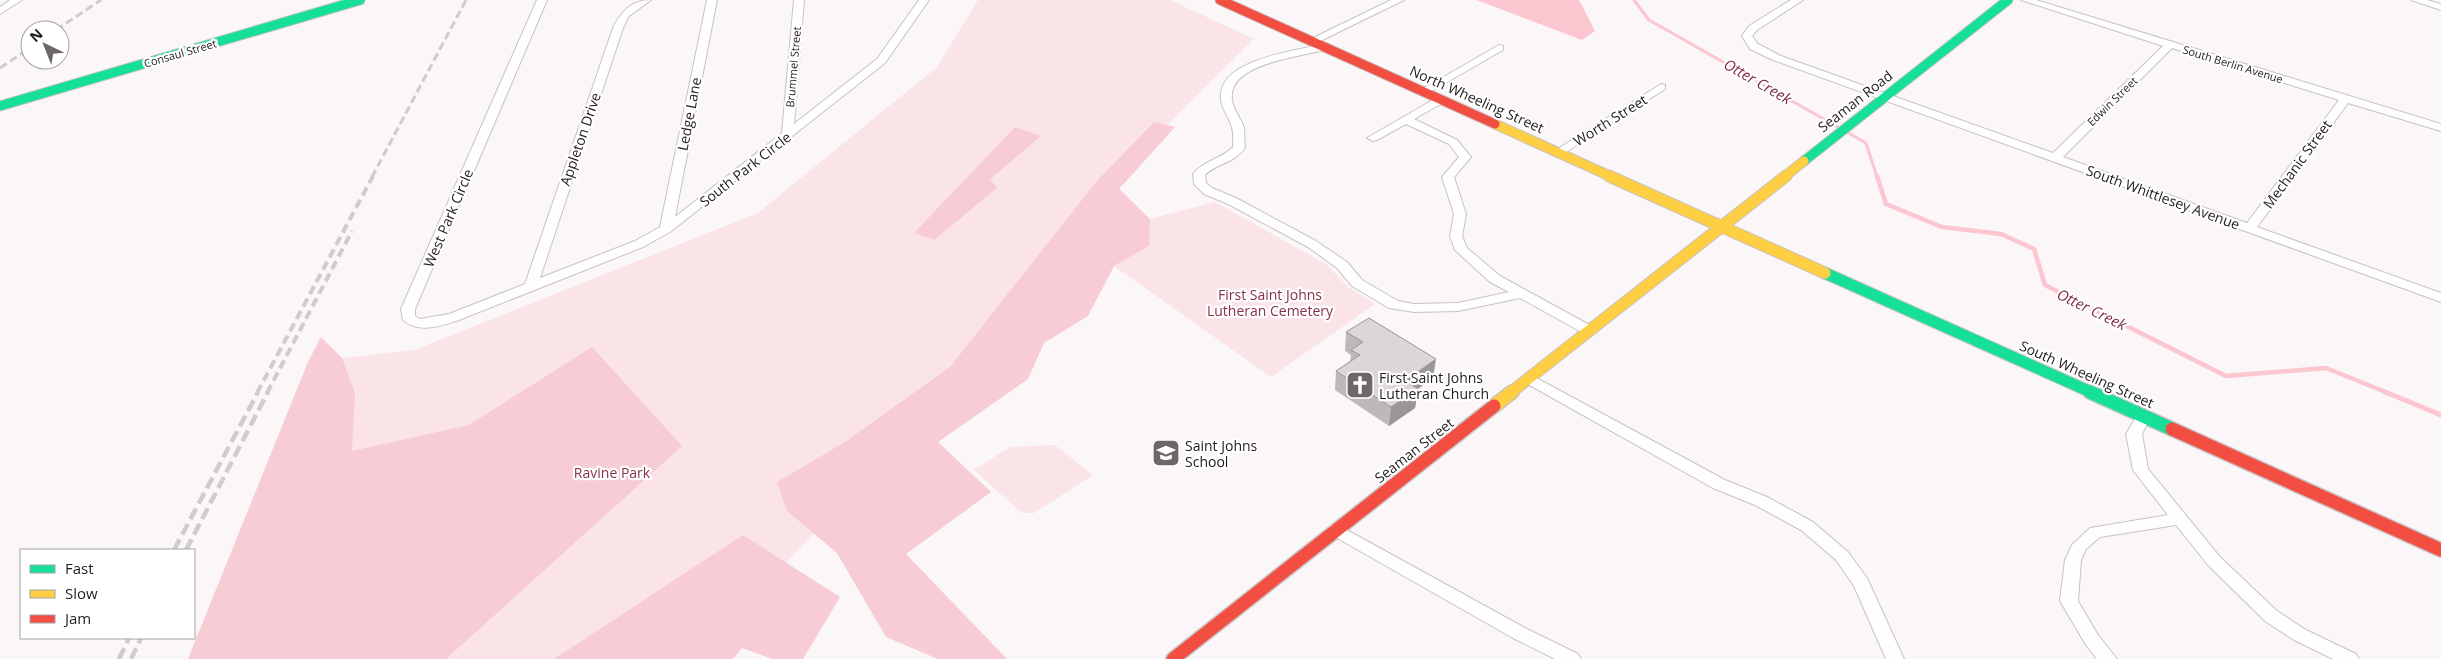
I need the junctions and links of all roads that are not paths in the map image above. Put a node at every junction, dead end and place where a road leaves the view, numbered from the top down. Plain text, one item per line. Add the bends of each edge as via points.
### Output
1 (17, 0) edge
2 (360, 0) edge
3 (542, 0) edge
4 (646, 0) edge
5 (712, 0) edge
6 (799, 0) edge
7 (924, 0) edge
8 (1220, 0) edge
9 (1399, 0) edge
10 (1798, 0) edge
11 (2008, 0) edge
12 (2026, 0) edge
13 (2416, 0) edge
14 (2441, 7) edge
15 (0, 11) edge
16 (1312, 41) junction
17 (2170, 44) junction
18 (1324, 47) junction
19 (1499, 48) dead end
20 (1661, 87) dead end
21 (1424, 91) junction
22 (1886, 96) junction
23 (1442, 99) junction
24 (2345, 99) junction
25 (0, 106) edge
26 (1406, 120) junction
27 (2441, 128) edge
28 (788, 135) junction
29 (1373, 138) dead end
30 (1559, 152) junction
31 (2054, 158) junction
32 (1721, 226) junction
33 (666, 229) junction
34 (2250, 229) junction
35 (530, 288) junction
36 (1520, 294) junction
37 (2441, 298) edge
38 (1590, 331) junction
39 (1529, 379) junction
40 (2144, 416) junction
41 (2182, 521) junction
42 (1336, 530) junction
43 (2441, 550) edge
44 (1173, 659) edge
45 (1572, 659) edge
46 (1895, 659) edge
47 (2108, 659) edge
48 (2350, 659) edge

1 - 15 street
2 - 25 street, Consaul Street
3 - 35 street, West Park Circle via 408,309 408,317 411,322 421,324 436,322
4 - 35 street, Appleton Drive via 625,14 618,28
5 - 33 street, Ledge Lane
6 - 28 street, Brummel Street
7 - 28 street, South Park Circle via 881,61
8 - 16 street, North Wheeling Street
9 - 16 street
10 - 22 street, South Whittlesey Avenue via 1753,28 1748,33 1748,40 1757,49 1771,55
11 - 22 street, Seaman Road
12 - 17 street, South Berlin Avenue
13 - 14 street
16 - 18 street, North Wheeling Street
17 - 24 street, South Berlin Avenue
17 - 31 street, Edwin Street
18 - 21 street, North Wheeling Street
18 - 36 street via 1250,65 1229,84 1226,97 1238,128 1239,148 1228,159 1206,167 1199,174 1200,184 1208,192 1312,244 1342,265 1357,283 1394,305 1458,307
19 - 21 street
20 - 30 street, Worth Street
21 - 23 street, North Wheeling Street
22 - 31 street, South Whittlesey Avenue
22 - 32 street, Seaman Road
23 - 26 street
23 - 30 street, North Wheeling Street
24 - 27 street, South Berlin Avenue
24 - 34 street, Mechanic Street
26 - 29 street
26 - 36 street via 1453,142 1460,149 1465,157 1448,177 1460,214 1456,236 1461,250 1495,279
28 - 33 street, South Park Circle
30 - 32 street, North Wheeling Street
31 - 34 street, South Whittlesey Avenue
32 - 38 street, Seaman Street
32 - 40 street, South Wheeling Street
33 - 35 street, South Park Circle via 639,244
34 - 37 street, South Whittlesey Avenue
36 - 38 street
38 - 39 street, Seaman Street
39 - 42 street, Seaman Street
39 - 46 street via 1719,484 1761,501 1808,526 1842,556 1861,583
40 - 41 street via 2134,434 2141,470
40 - 43 street, South Wheeling Street
41 - 47 street via 2168,520 2096,532 2080,545 2073,560 2069,602
41 - 48 street via 2214,561 2271,616 2300,635
42 - 44 street, Seaman Street
42 - 45 street via 1519,633

